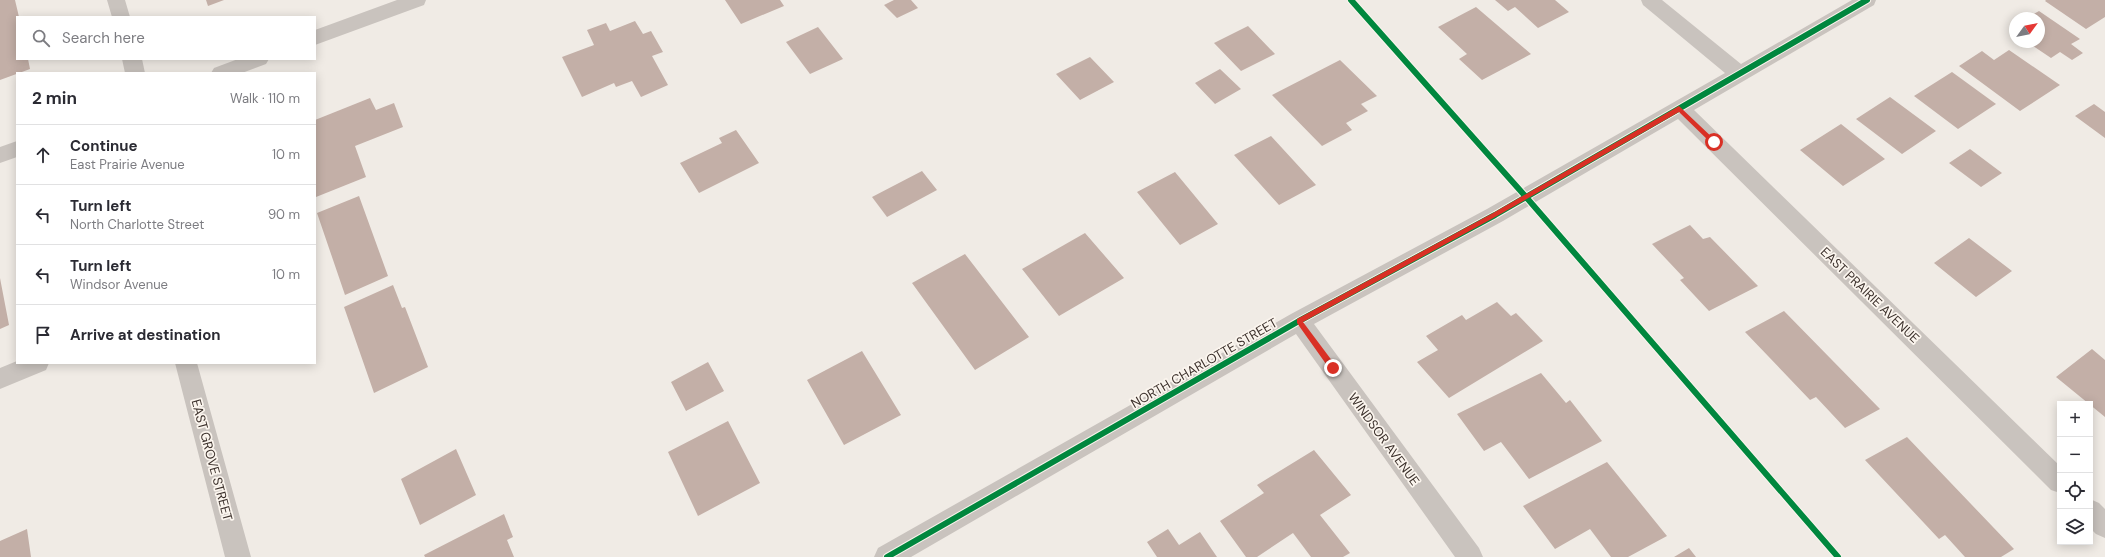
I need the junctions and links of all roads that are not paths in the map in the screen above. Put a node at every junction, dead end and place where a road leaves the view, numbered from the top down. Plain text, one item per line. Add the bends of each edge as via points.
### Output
1 (116, 0) edge
2 (416, 0) edge
3 (1650, 0) edge
4 (1867, 0) edge
5 (121, 16) edge
6 (316, 38) edge
7 (132, 60) edge
8 (256, 60) edge
9 (135, 72) edge
10 (225, 72) edge
11 (1740, 74) junction
12 (1679, 108) junction
13 (16, 149) edge
14 (0, 155) edge
15 (1299, 321) junction
16 (36, 364) edge
17 (186, 364) edge
18 (0, 379) edge
19 (2057, 479) edge
20 (2093, 514) edge
21 (2105, 526) edge
22 (238, 557) edge
23 (887, 557) edge
24 (1470, 557) edge

1 - 5 street
2 - 6 street
3 - 11 street
4 - 11 street, NORTH CHARLOTTE STREET
7 - 9 street
8 - 10 street
11 - 12 street, NORTH CHARLOTTE STREET
12 - 15 street, NORTH CHARLOTTE STREET via 1495,215
12 - 19 street, EAST PRAIRIE AVENUE
13 - 14 street
15 - 23 street, NORTH CHARLOTTE STREET
15 - 24 street, WINDSOR AVENUE
16 - 18 street
17 - 22 street, EAST GROVE STREET
20 - 21 street

